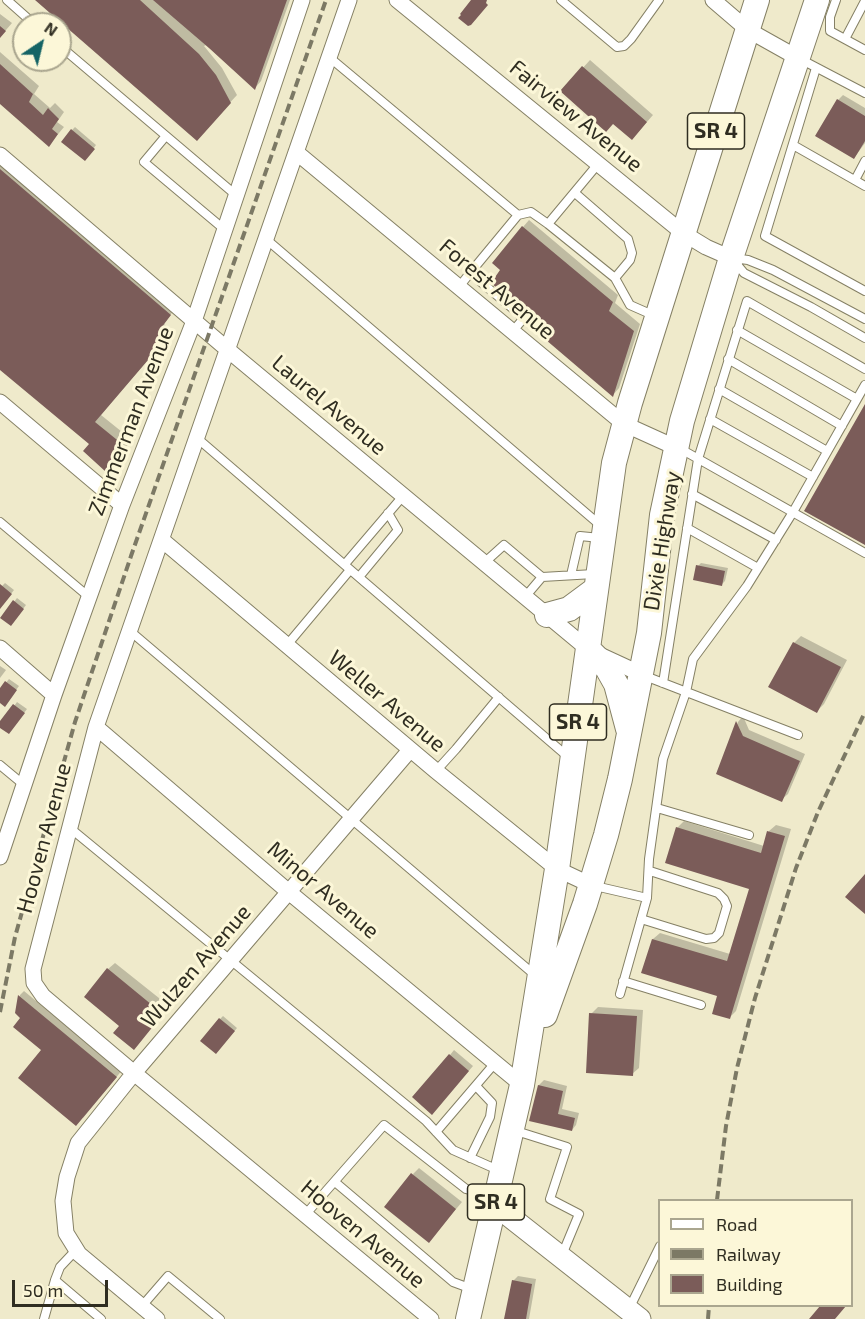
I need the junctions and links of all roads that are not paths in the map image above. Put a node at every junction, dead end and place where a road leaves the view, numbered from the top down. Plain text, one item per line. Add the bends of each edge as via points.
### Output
1 (7, 0) edge
2 (302, 0) edge
3 (349, 0) edge
4 (397, 0) edge
5 (561, 0) edge
6 (659, 0) edge
7 (713, 0) edge
8 (757, 0) edge
9 (821, 1) edge
10 (865, 1) edge
11 (20, 12) edge
12 (748, 30) junction
13 (845, 39) junction
14 (865, 50) edge
15 (72, 56) edge
16 (329, 57) junction
17 (807, 63) junction
18 (865, 93) edge
19 (165, 136) junction
20 (792, 145) junction
21 (296, 152) junction
22 (0, 155) edge
23 (865, 161) edge
24 (598, 164) junction
25 (855, 180) junction
26 (865, 186) edge
27 (575, 193) junction
28 (237, 196) junction
29 (518, 215) junction
30 (549, 224) junction
31 (225, 230) junction
32 (683, 233) junction
33 (266, 239) junction
34 (731, 258) junction
35 (470, 273) junction
36 (615, 278) junction
37 (459, 287) junction
38 (865, 291) edge
39 (818, 294) junction
40 (811, 307) junction
41 (657, 317) junction
42 (865, 319) edge
43 (194, 321) junction
44 (737, 330) junction
45 (512, 332) junction
46 (865, 338) edge
47 (228, 350) junction
48 (728, 359) junction
49 (865, 369) edge
50 (865, 385) edge
51 (719, 389) junction
52 (857, 399) junction
53 (0, 402) edge
54 (710, 418) junction
55 (624, 424) junction
56 (842, 426) junction
57 (197, 438) junction
58 (827, 451) junction
59 (688, 454) junction
60 (813, 477) junction
61 (692, 494) junction
62 (403, 496) junction
63 (122, 505) junction
64 (793, 512) junction
65 (388, 513) junction
66 (0, 522) edge
67 (687, 528) junction
68 (604, 534) junction
69 (162, 540) junction
70 (776, 540) junction
71 (865, 553) edge
72 (484, 563) junction
73 (347, 567) junction
74 (758, 568) junction
75 (571, 576) junction
76 (359, 577) junction
77 (542, 577) junction
78 (597, 582) junction
79 (89, 597) junction
80 (525, 597) junction
81 (547, 615) junction
82 (130, 631) junction
83 (287, 645) junction
84 (0, 648) edge
85 (589, 650) junction
86 (652, 679) junction
87 (686, 692) junction
88 (54, 695) junction
89 (499, 697) junction
90 (96, 727) junction
91 (629, 733) junction
92 (798, 735) dead end
93 (410, 750) junction
94 (573, 760) junction
95 (0, 765) edge
96 (436, 771) junction
97 (24, 785) junction
98 (657, 808) junction
99 (351, 820) junction
100 (70, 828) junction
101 (749, 835) dead end
102 (0, 857) edge
103 (557, 868) junction
104 (650, 871) junction
105 (591, 885) junction
106 (290, 893) junction
107 (647, 898) junction
108 (641, 919) junction
109 (231, 961) junction
110 (539, 979) junction
111 (623, 981) junction
112 (620, 994) dead end
113 (701, 1005) dead end
114 (495, 1063) junction
115 (134, 1073) junction
116 (522, 1085) junction
117 (476, 1086) junction
118 (512, 1130) junction
119 (436, 1132) junction
120 (470, 1158) junction
121 (503, 1172) junction
122 (335, 1182) junction
123 (495, 1205) junction
124 (306, 1215) junction
125 (76, 1250) junction
126 (658, 1251) edge
127 (561, 1257) junction
128 (55, 1280) junction
129 (475, 1290) junction
130 (142, 1306) junction
131 (634, 1316) edge
132 (44, 1319) edge
133 (101, 1319) edge
134 (157, 1319) edge
135 (220, 1319) edge
136 (431, 1319) edge
137 (468, 1319) edge

1 - 11 lane
2 - 28 street, Zimmerman Avenue
3 - 16 street
4 - 24 street, Fairview Avenue
5 - 6 lane via 617,48 631,39
7 - 12 street
8 - 12 main road, Dixie Highway / SR 4
9 - 13 lane via 830,17 830,31
9 - 17 main road, Dixie Highway / SR 4
10 - 13 lane
12 - 17 street
12 - 32 main road, Dixie Highway / SR 4
13 - 14 lane
15 - 19 lane
16 - 21 street
16 - 29 lane
17 - 18 lane
17 - 20 lane
17 - 34 main road, Dixie Highway / SR 4
19 - 28 lane
19 - 31 lane via 144,162
20 - 25 lane
20 - 38 lane via 765,236
21 - 33 street
21 - 37 street, Forest Avenue
22 - 43 street, Laurel Avenue
23 - 25 lane
24 - 27 lane
24 - 32 street, Fairview Avenue
25 - 26 lane
27 - 30 lane
27 - 36 lane via 628,239 632,247 630,260
28 - 31 street, Zimmerman Avenue
29 - 30 lane via 531,212
29 - 35 lane
30 - 36 lane
31 - 43 street, Zimmerman Avenue
32 - 34 street, Fairview Avenue
32 - 41 main road, Dixie Highway / SR 4
33 - 47 street
33 - 68 lane
34 - 39 lane via 773,270
34 - 40 lane via 744,273
34 - 59 main road, Dixie Highway / SR 4 via 682,420
35 - 37 lane
35 - 45 lane via 524,318
36 - 41 lane via 630,305
37 - 45 street, Forest Avenue
39 - 40 lane
39 - 42 lane
40 - 46 lane
41 - 55 main road, Dixie Highway / SR 4
43 - 47 street, Laurel Avenue
43 - 63 street, Zimmerman Avenue
44 - 48 lane
44 - 49 lane via 747,300
44 - 52 lane
45 - 55 street, Forest Avenue
47 - 57 street, Hooven Avenue
47 - 62 street, Laurel Avenue
48 - 51 lane
48 - 56 lane
50 - 52 lane
51 - 54 lane
51 - 58 lane
52 - 56 lane
53 - 63 street
54 - 59 lane
54 - 60 lane
55 - 59 street, Forest Avenue
55 - 68 main road, Dixie Highway / SR 4
56 - 58 lane
57 - 69 street, Hooven Avenue
57 - 73 lane
58 - 60 lane
59 - 61 lane
59 - 64 lane
59 - 86 main road, Dixie Highway / SR 4 via 662,515 649,633
60 - 64 lane
61 - 67 lane
61 - 70 lane
62 - 65 lane
62 - 72 street, Laurel Avenue
63 - 79 street, Zimmerman Avenue
64 - 70 lane
64 - 71 lane
65 - 73 lane
65 - 76 lane via 398,530
66 - 79 lane
67 - 74 lane
67 - 86 lane
68 - 75 lane via 580,536
68 - 78 main road, Dixie Highway / SR 4
69 - 82 street, Hooven Avenue
69 - 83 street, Weller Avenue
70 - 74 lane
72 - 77 lane via 504,545
72 - 80 street, Laurel Avenue
73 - 76 lane
73 - 83 lane
74 - 87 lane via 693,659
75 - 77 lane
75 - 78 lane
76 - 89 lane
77 - 80 lane
78 - 81 main road via 569,609
78 - 85 main road, Dixie Highway / SR 4
79 - 88 street, Zimmerman Avenue
80 - 81 street, Laurel Avenue
81 - 85 street, Laurel Avenue
82 - 90 street, Hooven Avenue
82 - 99 lane
83 - 93 street, Weller Avenue
84 - 88 street
85 - 86 street, Laurel Avenue
85 - 91 main road via 616,684
85 - 94 main road, Dixie Highway / SR 4
86 - 87 lane
86 - 91 main road, Dixie Highway / SR 4
87 - 92 lane
87 - 98 lane via 663,759
88 - 97 street, Zimmerman Avenue
89 - 94 lane
89 - 96 lane
90 - 100 street, Hooven Avenue
90 - 106 street, Minor Avenue
91 - 105 main road, Dixie Highway / SR 4
93 - 96 street, Weller Avenue
93 - 99 street, Wulzen Avenue
94 - 103 main road, Dixie Highway / SR 4
95 - 97 lane
96 - 103 street, Weller Avenue
97 - 102 street, Zimmerman Avenue
98 - 101 lane
98 - 104 lane
99 - 106 street, Wulzen Avenue
99 - 110 lane
100 - 109 lane
100 - 115 street, Hooven Avenue via 33,969 34,983 43,996
103 - 105 street, Weller Avenue
103 - 110 main road, Dixie Highway / SR 4
104 - 107 lane
104 - 108 lane via 717,892 727,906 714,938
105 - 107 lane
105 - 116 main road, Dixie Highway / SR 4
106 - 109 street, Wulzen Avenue
106 - 114 street, Minor Avenue
107 - 108 lane
108 - 111 lane
109 - 115 street, Wulzen Avenue
109 - 119 lane
110 - 116 main road, Dixie Highway / SR 4
111 - 112 lane
111 - 113 lane
114 - 116 street, Minor Avenue
114 - 117 lane
115 - 124 street, Hooven Avenue
115 - 125 street, Wulzen Avenue via 78,1143 63,1200 66,1233
116 - 118 main road, Dixie Highway / SR 4
117 - 119 lane
117 - 120 lane via 492,1102 490,1117
118 - 121 main road, Dixie Highway / SR 4
118 - 127 lane via 567,1147 550,1199 579,1214
119 - 120 lane via 453,1150
120 - 121 lane
121 - 123 main road, Dixie Highway / SR 4
122 - 123 lane via 384,1125 466,1189 483,1194
122 - 124 lane
122 - 129 lane via 453,1282
123 - 127 street
123 - 129 main road, Dixie Highway / SR 4
124 - 136 street, Hooven Avenue
125 - 128 lane via 60,1267
125 - 130 street
126 - 131 lane
127 - 131 street
128 - 132 lane
128 - 133 lane
129 - 137 main road, Dixie Highway / SR 4
130 - 134 street
130 - 135 lane via 168,1276

